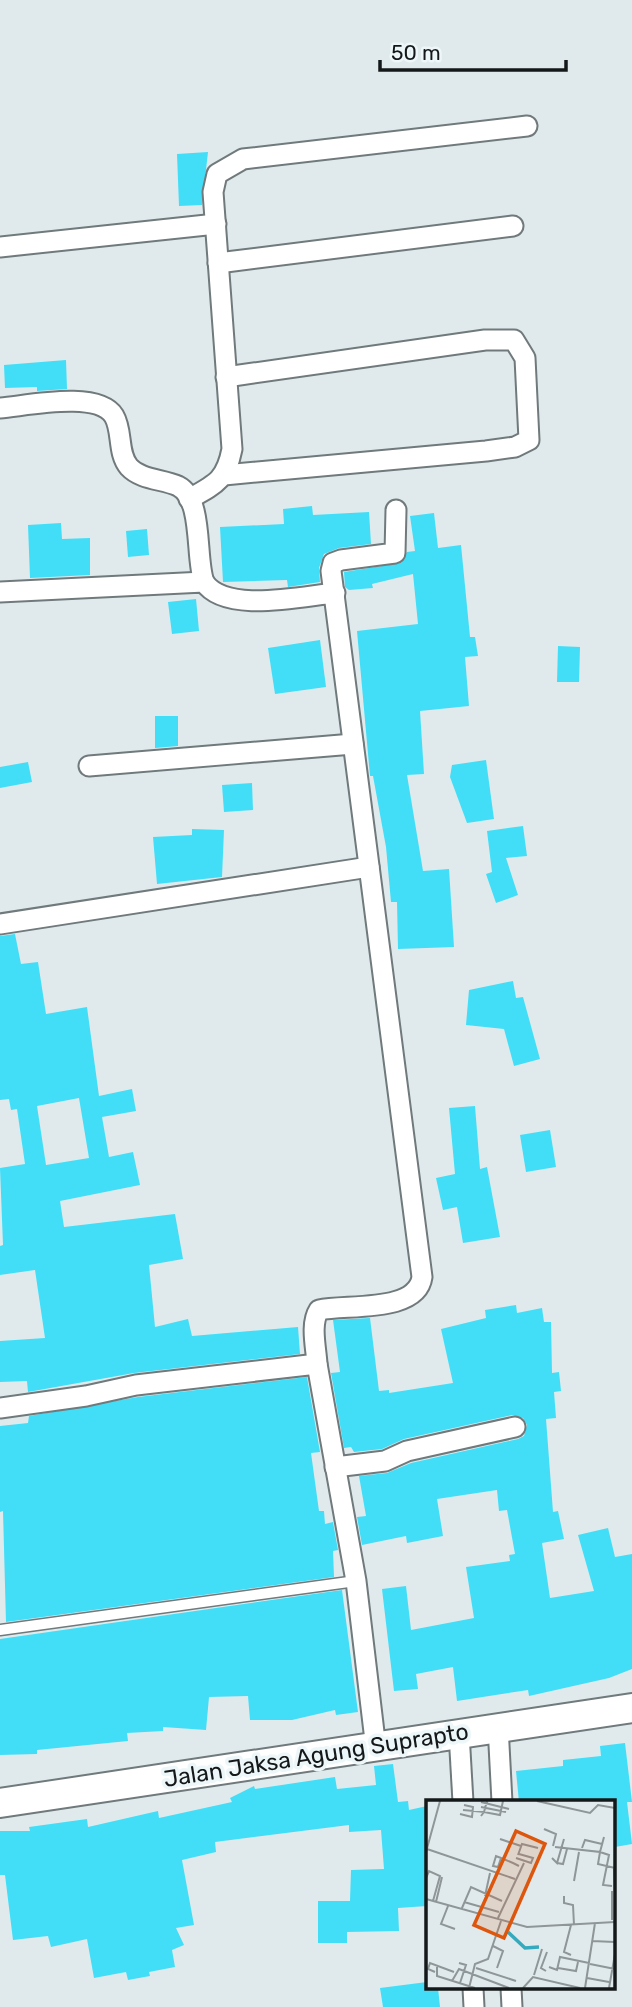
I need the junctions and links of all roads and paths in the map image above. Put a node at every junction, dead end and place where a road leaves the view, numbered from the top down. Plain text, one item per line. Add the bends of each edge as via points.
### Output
1 (527, 126) dead end
2 (216, 224) junction
3 (513, 226) dead end
4 (0, 247) edge
5 (218, 263) junction
6 (226, 377) junction
7 (0, 408) edge
8 (224, 475) junction
9 (190, 499) junction
10 (396, 510) dead end
11 (204, 583) junction
12 (0, 592) edge
13 (335, 593) junction
14 (353, 744) junction
15 (89, 766) dead end
16 (369, 867) junction
17 (0, 924) edge
18 (317, 1364) junction
19 (0, 1408) edge
20 (515, 1427) dead end
21 (335, 1467) junction
22 (356, 1581) junction
23 (0, 1630) edge
24 (632, 1708) edge
25 (498, 1726) junction
26 (459, 1733) junction
27 (376, 1748) junction
28 (463, 1800) edge
29 (502, 1800) edge
30 (0, 1803) edge

1 - 2 street via 243,159 217,174 213,192
2 - 4 street
2 - 5 street
3 - 5 street
5 - 6 street
6 - 8 street via 232,449
6 - 8 street via 514,340 525,358 529,440 496,450
7 - 9 street via 74,401 105,406 113,415 128,466 179,486
8 - 9 street
9 - 11 street
10 - 13 street via 397,552 333,563
11 - 12 street
11 - 13 street via 221,596 251,601
13 - 14 street
14 - 15 street
14 - 16 street
16 - 17 street
16 - 18 street via 421,1287 397,1302 320,1310 315,1322
18 - 19 street via 135,1385
18 - 21 street
20 - 21 street via 407,1451 385,1461
21 - 22 street
22 - 23 lane
22 - 27 street
24 - 25 main road, Jalan Jaksa Agung Suprapto
25 - 26 main road, Jalan Jaksa Agung Suprapto
25 - 29 street
26 - 27 main road, Jalan Jaksa Agung Suprapto
26 - 28 street
27 - 30 main road, Jalan Jaksa Agung Suprapto

